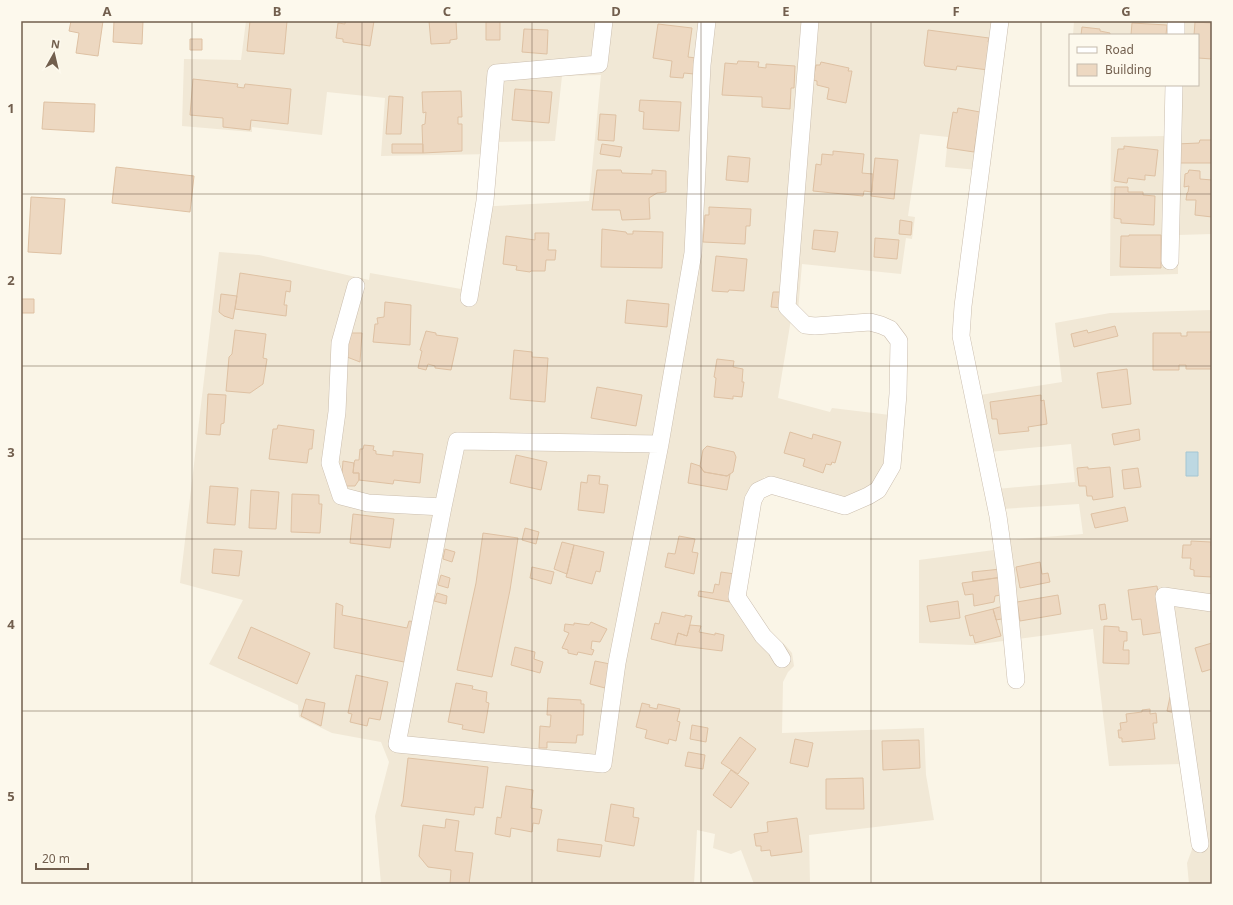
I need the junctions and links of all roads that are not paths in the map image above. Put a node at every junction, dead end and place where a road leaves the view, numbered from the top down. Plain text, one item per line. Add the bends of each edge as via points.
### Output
1 (604, 21) edge
2 (707, 21) edge
3 (810, 21) edge
4 (1000, 21) edge
5 (1176, 21) edge
6 (1176, 34) edge
7 (1174, 86) edge
8 (1170, 261) dead end
9 (356, 286) dead end
10 (469, 298) dead end
11 (660, 444) junction
12 (443, 507) junction
13 (1212, 603) edge
14 (782, 659) dead end
15 (1016, 680) dead end
16 (1200, 844) dead end

1 - 10 street via 599,64 496,73 485,201
2 - 11 street via 702,65 693,253
3 - 14 street via 787,307 805,325 870,322 890,329 899,341 898,394 892,466 878,490 845,506 771,485 758,491 753,500 737,597
4 - 15 street via 961,336 998,516
5 - 6 street
7 - 8 street
9 - 12 street via 340,343 338,412 330,463 341,496 368,503
11 - 12 street via 457,440
11 - 12 street via 617,663 603,764 397,744
13 - 16 street via 1164,596

